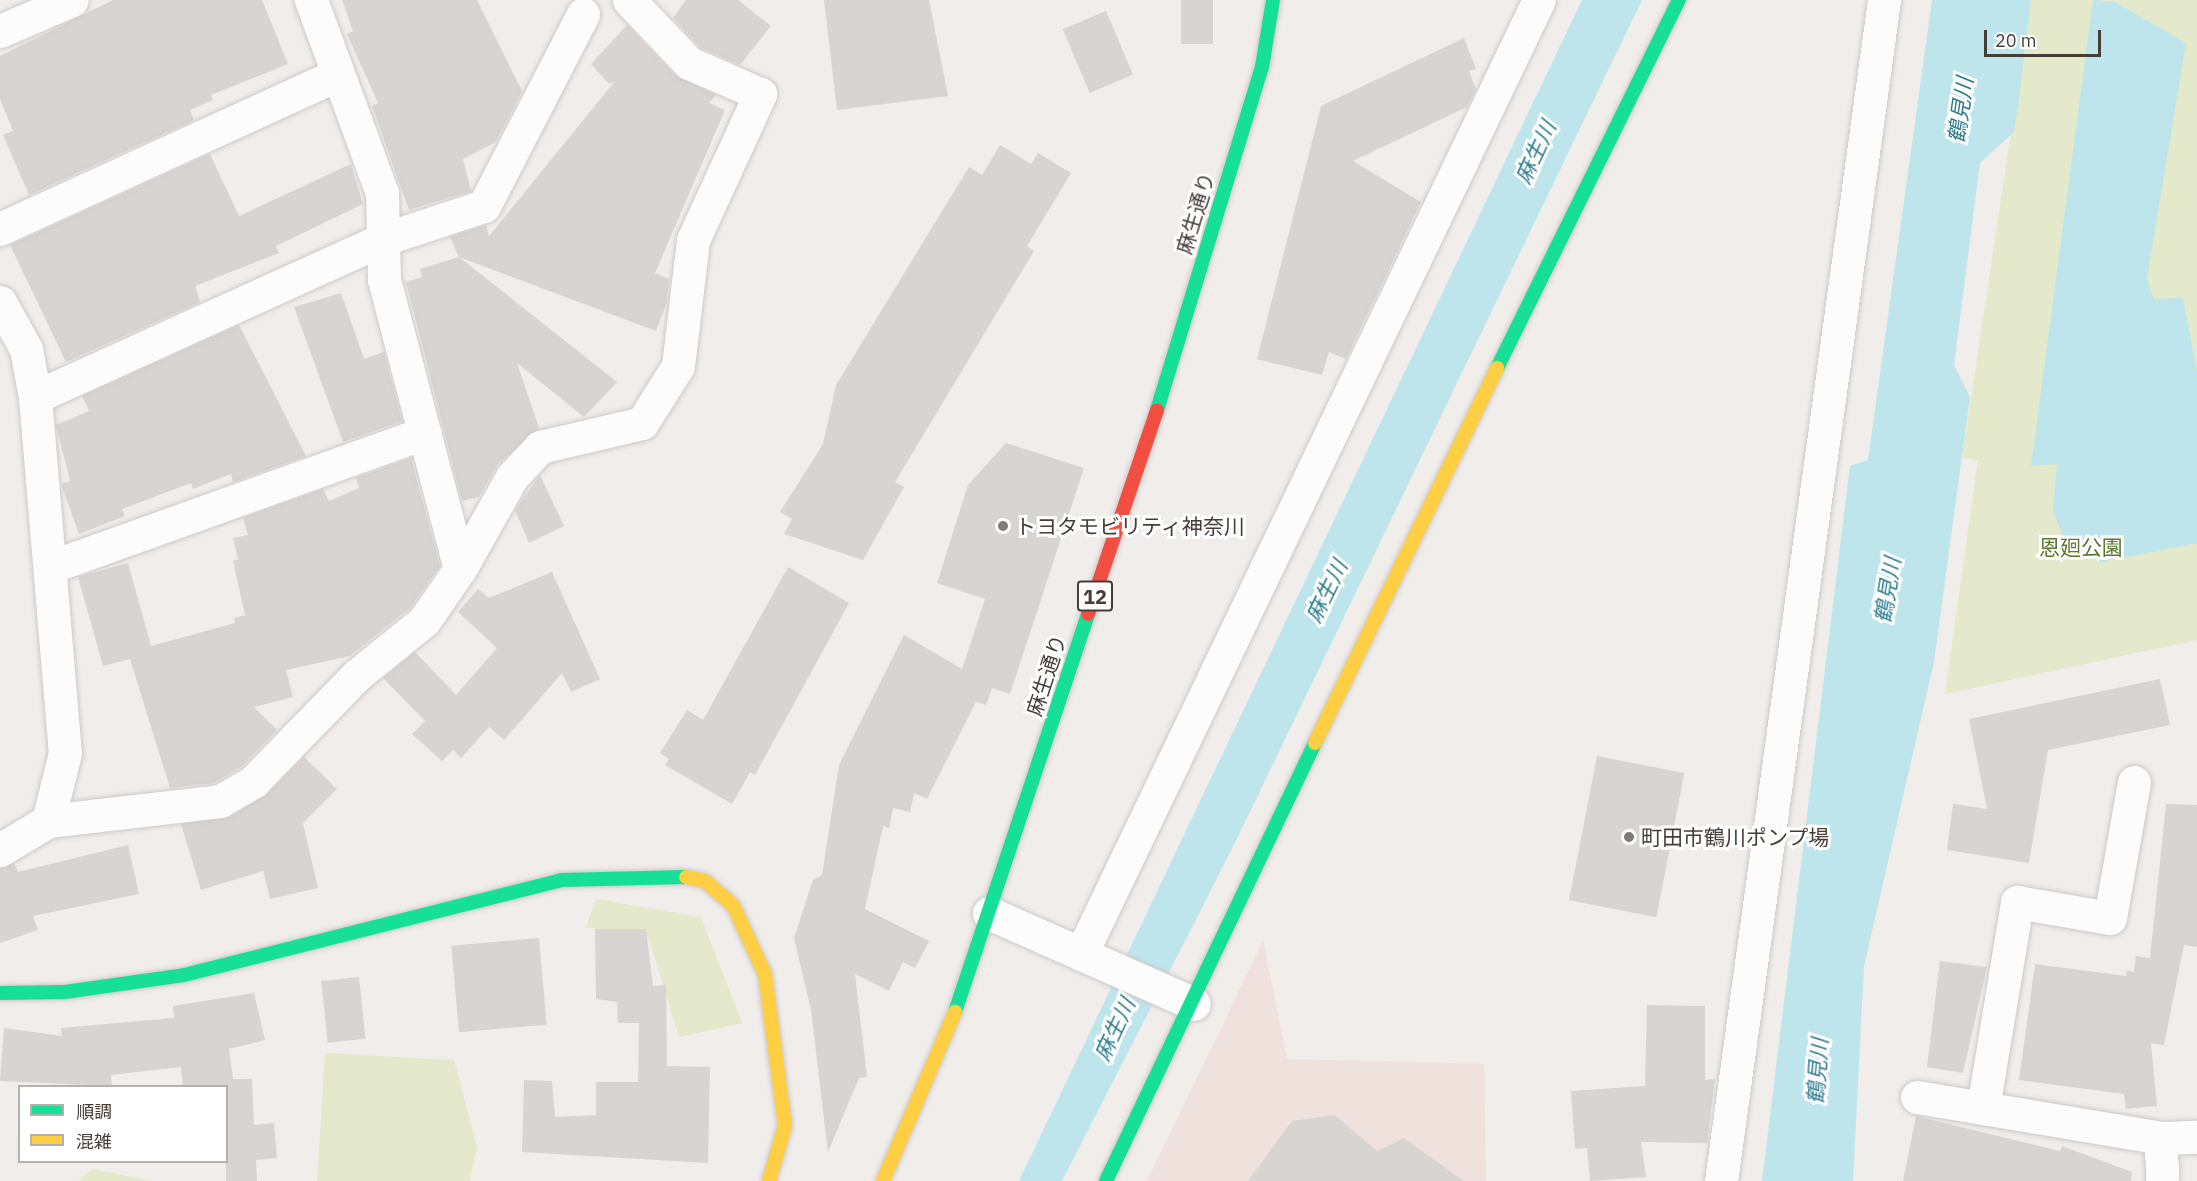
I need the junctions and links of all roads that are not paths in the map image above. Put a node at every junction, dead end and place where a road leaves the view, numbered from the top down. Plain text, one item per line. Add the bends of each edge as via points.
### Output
1 (72, 0) edge
2 (311, 0) edge
3 (629, 0) edge
4 (1273, 0) edge
5 (1539, 0) edge
6 (1679, 0) edge
7 (1884, 0) edge
8 (583, 14) dead end
9 (0, 32) edge
10 (337, 75) junction
11 (0, 229) edge
12 (381, 240) junction
13 (0, 302) edge
14 (35, 397) junction
15 (425, 433) junction
16 (50, 567) junction
17 (460, 569) junction
18 (2134, 782) dead end
19 (48, 821) junction
20 (0, 850) edge
21 (989, 913) junction
22 (1094, 960) junction
23 (0, 993) edge
24 (1182, 999) junction
25 (1917, 1097) dead end
26 (1983, 1108) junction
27 (2197, 1137) edge
28 (2161, 1138) junction
29 (769, 1181) edge
30 (883, 1181) edge
31 (1106, 1181) edge
32 (1721, 1181) edge
33 (2162, 1181) edge

1 - 9 street
2 - 10 street
3 - 17 street via 689,63 760,94 693,240 678,366 642,423 540,447 512,477
4 - 21 street, 麻生通り / 12 via 1262,67 1158,405
5 - 22 street
6 - 24 street
7 - 32 street
8 - 12 street via 484,206
10 - 11 street
10 - 12 street via 382,193
12 - 14 street
12 - 15 street via 384,279
13 - 14 street via 26,349
14 - 16 street
15 - 16 street
15 - 17 street
16 - 19 street via 66,753
17 - 19 street via 424,621 357,675 254,781 220,801
18 - 26 street via 2110,918 2017,902
19 - 20 street
21 - 22 street
21 - 30 street, 麻生通り / 12 via 956,1009
22 - 24 street
23 - 29 street via 65,992 184,975 561,879 672,874 705,882 734,905 765,974 785,1126
24 - 31 street
25 - 26 street
26 - 28 street
27 - 28 street
28 - 33 street

